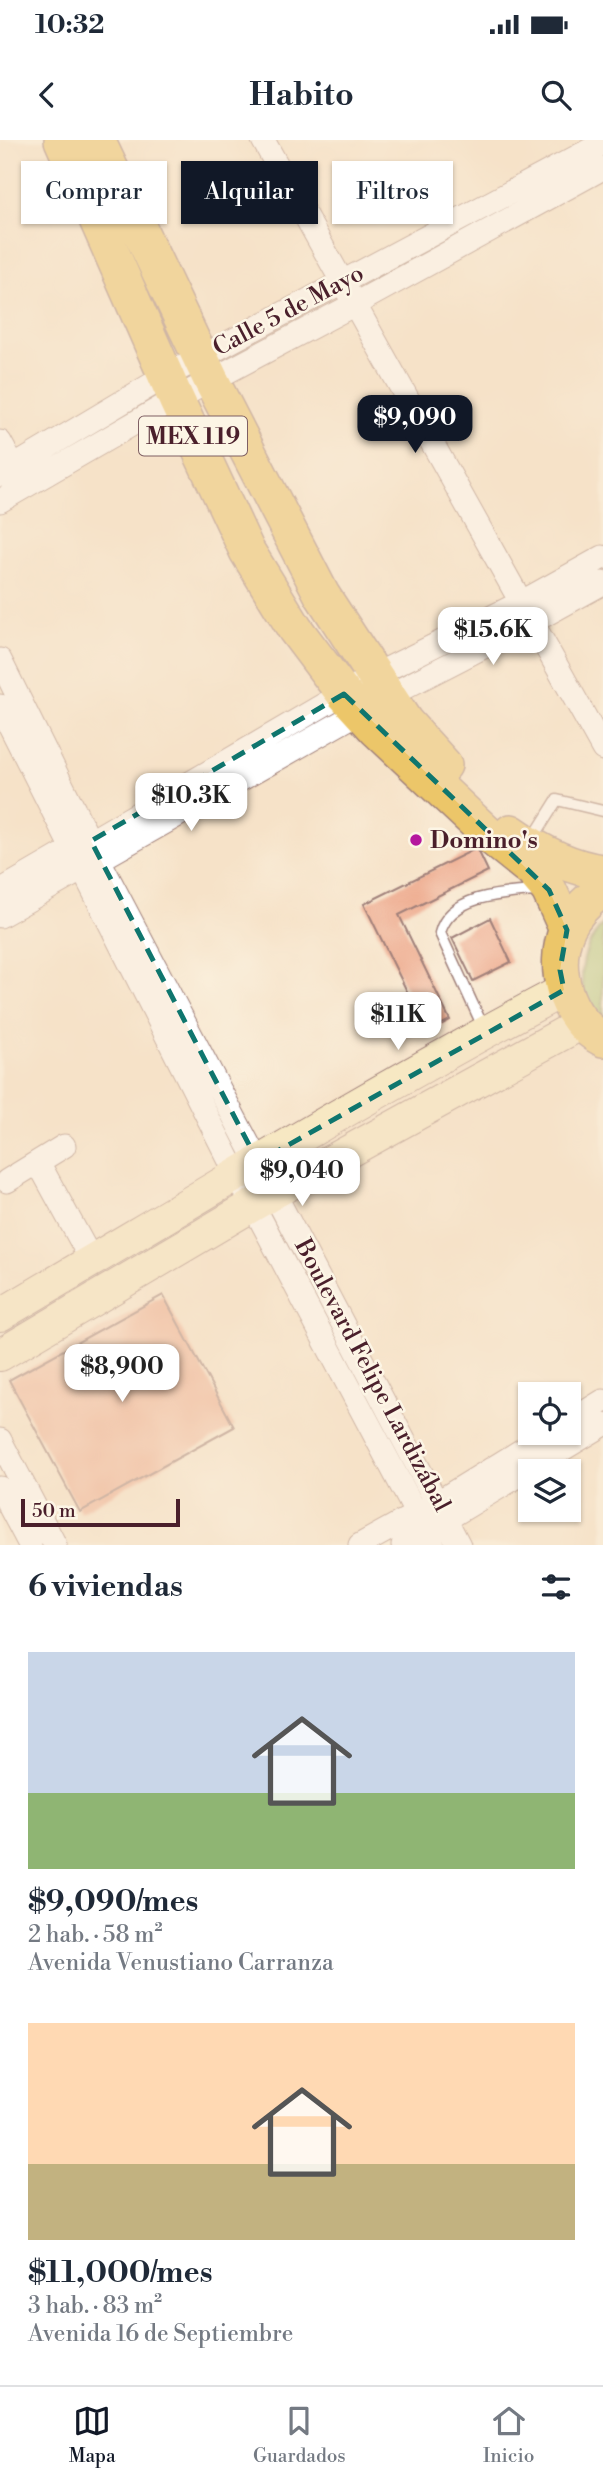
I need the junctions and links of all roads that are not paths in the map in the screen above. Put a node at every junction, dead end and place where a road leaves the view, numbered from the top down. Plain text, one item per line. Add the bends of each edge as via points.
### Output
1 (62, 140) edge
2 (97, 140) edge
3 (263, 140) edge
4 (603, 143) edge
5 (603, 168) edge
6 (557, 180) junction
7 (457, 222) junction
8 (468, 243) junction
9 (344, 283) junction
10 (355, 304) junction
11 (206, 369) junction
12 (171, 388) junction
13 (0, 442) edge
14 (7, 472) edge
15 (25, 488) junction
16 (0, 502) edge
17 (603, 557) edge
18 (603, 583) edge
19 (527, 612) junction
20 (0, 660) edge
21 (366, 694) junction
22 (6, 701) edge
23 (603, 750) edge
24 (603, 811) edge
25 (524, 852) junction
26 (86, 854) junction
27 (603, 873) edge
28 (603, 889) edge
29 (549, 890) junction
30 (0, 891) edge
31 (0, 916) edge
32 (567, 930) junction
33 (564, 990) junction
34 (593, 1031) edge
35 (485, 1032) junction
36 (64, 1146) dead end
37 (37, 1162) junction
38 (248, 1168) junction
39 (7, 1181) dead end
40 (264, 1199) junction
41 (92, 1261) junction
42 (0, 1315) edge
43 (359, 1353) junction
44 (0, 1355) edge
45 (338, 1364) junction
46 (603, 1401) edge
47 (581, 1415) edge
48 (603, 1425) edge
49 (581, 1432) edge
50 (0, 1440) edge
51 (548, 1445) edge
52 (0, 1488) edge
53 (442, 1511) junction
54 (30, 1529) edge
55 (426, 1530) edge
56 (373, 1542) edge
57 (55, 1545) edge
58 (403, 1545) edge
59 (459, 1545) edge

1 - 12 main road, MEX 119
2 - 11 main road, MEX 119
3 - 9 street
4 - 6 street
5 - 6 street, Calle 5 de Mayo
6 - 7 street
6 - 8 street, Calle 5 de Mayo
7 - 8 street
7 - 9 street
8 - 10 street, Calle 5 de Mayo
9 - 10 street
9 - 11 street
10 - 11 street, Calle 5 de Mayo
10 - 19 street
11 - 12 street
11 - 21 main road, MEX 119
12 - 14 street
12 - 15 street
12 - 21 main road, MEX 119 via 247,551 295,629
13 - 14 street
14 - 15 street
15 - 16 street
17 - 19 street
18 - 19 street
19 - 21 street
19 - 23 street
20 - 22 street, Boulevard Felipe Lardizábal
21 - 25 main road, MEX 119 via 446,795
21 - 26 street
22 - 26 street, Boulevard Felipe Lardizábal
24 - 25 lane via 557,800
25 - 27 main road, MEX 119
25 - 29 main road, MEX 119
26 - 30 street
26 - 31 street
26 - 38 street, Boulevard Felipe Lardizábal
28 - 32 main road via 582,907
29 - 32 main road, MEX 119
29 - 35 lane via 507,893 464,904 443,920 440,933
32 - 33 main road via 561,960
33 - 34 main road via 571,1007
33 - 35 main road
34 - 40 main road
35 - 38 main road
36 - 37 street
37 - 39 street
37 - 41 street
38 - 40 street, Boulevard Felipe Lardizábal
38 - 41 main road
40 - 43 street, Boulevard Felipe Lardizábal
40 - 44 main road
40 - 45 street, Boulevard Felipe Lardizábal
41 - 42 main road
43 - 45 street
43 - 53 street, Boulevard Felipe Lardizábal
45 - 55 street, Boulevard Felipe Lardizábal
46 - 47 street
48 - 49 street
50 - 54 street
51 - 53 street
52 - 54 street
53 - 55 street
53 - 59 street, Boulevard Felipe Lardizábal
54 - 57 street
55 - 56 street
55 - 58 street

